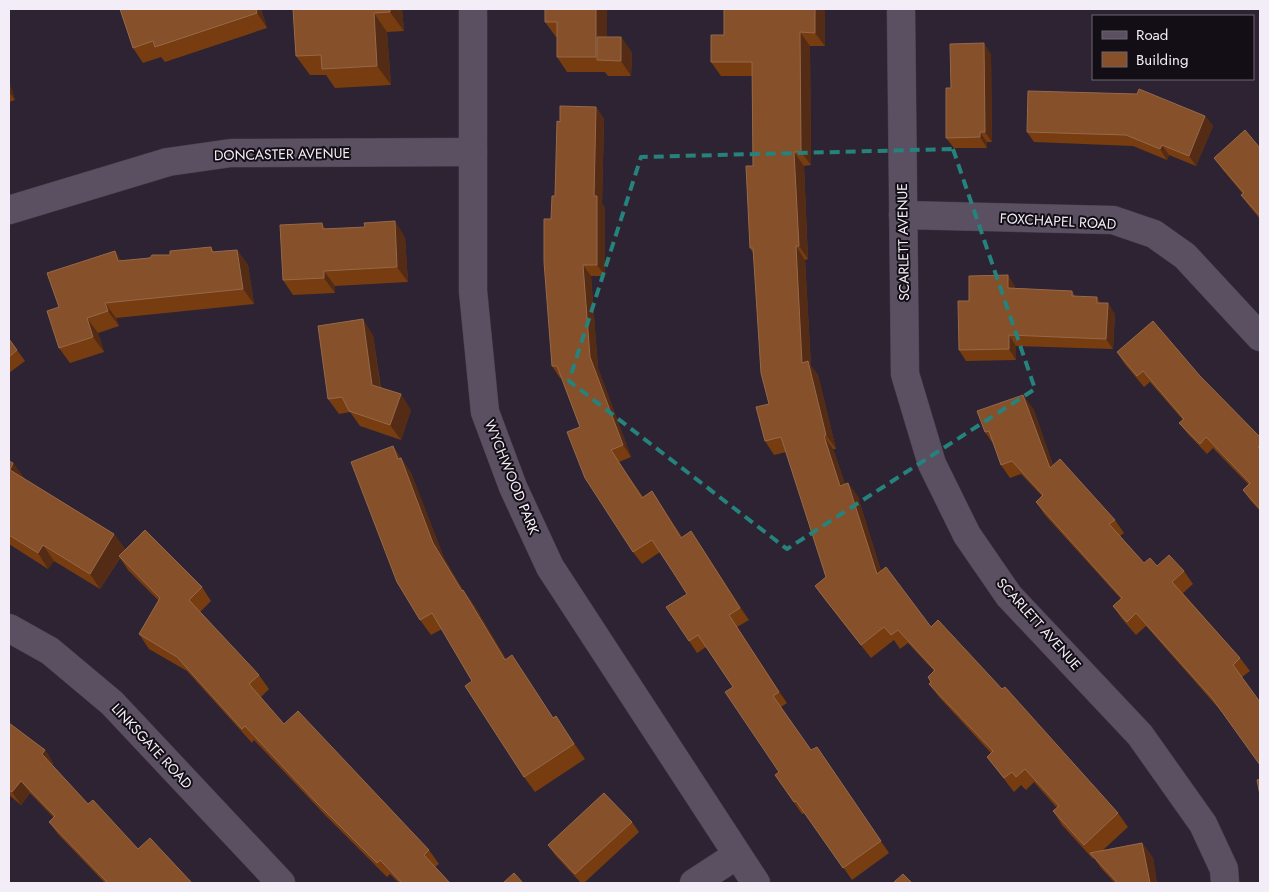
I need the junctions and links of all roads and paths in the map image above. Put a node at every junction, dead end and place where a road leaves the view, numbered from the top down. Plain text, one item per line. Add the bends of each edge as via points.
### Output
1 (473, 9) edge
2 (901, 9) edge
3 (473, 152) junction
4 (9, 210) edge
5 (903, 215) junction
6 (1260, 337) edge
7 (9, 628) edge
8 (737, 855) junction
9 (281, 883) edge
10 (694, 883) edge
11 (756, 883) edge
12 (1225, 883) edge

1 - 3 street, WYCHWOOD PARK
2 - 5 street, SCARLETT AVENUE
3 - 4 street, DONCASTER AVENUE via 231,153 168,162
3 - 8 street, WYCHWOOD PARK via 473,291 485,412 513,487 550,567
5 - 6 street, FOXCHAPEL ROAD via 1113,220 1154,234 1185,256
5 - 12 street, SCARLETT AVENUE via 905,374 932,464 967,535 1009,596 1140,735 1204,824 1224,869
7 - 9 street, LINKSGATE ROAD via 50,651 112,703
8 - 10 street
8 - 11 street, WYCHWOOD PARK

